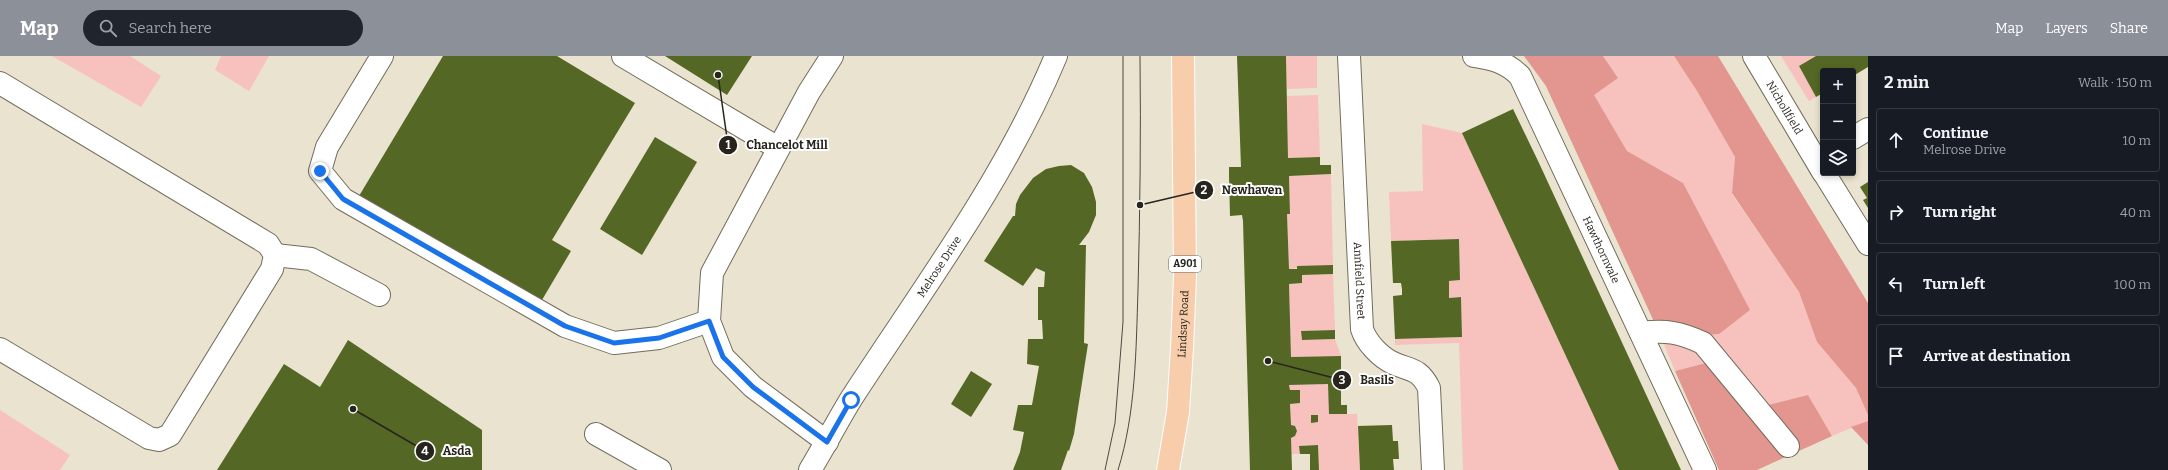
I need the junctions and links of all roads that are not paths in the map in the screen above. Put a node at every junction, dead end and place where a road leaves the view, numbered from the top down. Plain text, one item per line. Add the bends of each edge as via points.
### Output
1 (382, 56) edge
2 (623, 56) edge
3 (832, 56) edge
4 (1056, 56) edge
5 (1183, 56) edge
6 (1349, 56) edge
7 (1474, 56) edge
8 (1754, 56) edge
9 (0, 82) edge
10 (1868, 129) edge
11 (1856, 136) edge
12 (778, 148) junction
13 (1820, 163) edge
14 (1828, 176) edge
15 (1868, 244) edge
16 (274, 255) junction
17 (379, 295) dead end
18 (709, 321) junction
19 (1641, 333) junction
20 (0, 348) edge
21 (596, 434) dead end
22 (827, 442) junction
23 (1788, 446) dead end
24 (660, 470) edge
25 (810, 470) edge
26 (1168, 470) edge
27 (1433, 470) edge
28 (1705, 470) edge

1 - 18 street via 327,147 320,171 343,199 565,326 614,343 659,338
2 - 12 street
3 - 12 street
4 - 22 street, Melrose Drive via 1040,95 1010,151 927,287 851,400
5 - 26 main road, Lindsay Road / A901 via 1185,277 1178,412
6 - 27 street, Annfield Street via 1362,329 1368,341 1386,359 1416,371 1429,388
7 - 19 street, Hawthornvale via 1500,61 1520,76
8 - 13 street, Nichollfield
9 - 16 street via 268,244
10 - 11 street
12 - 18 street via 712,273
14 - 15 street, Nichollfield
16 - 17 street via 311,259
16 - 20 street via 272,269 174,429 170,435 159,440 149,438
18 - 22 street via 723,357 753,387
19 - 23 street via 1663,330 1684,334 1703,343
19 - 28 street, Hawthornvale
21 - 24 street
22 - 25 street, Melrose Drive

